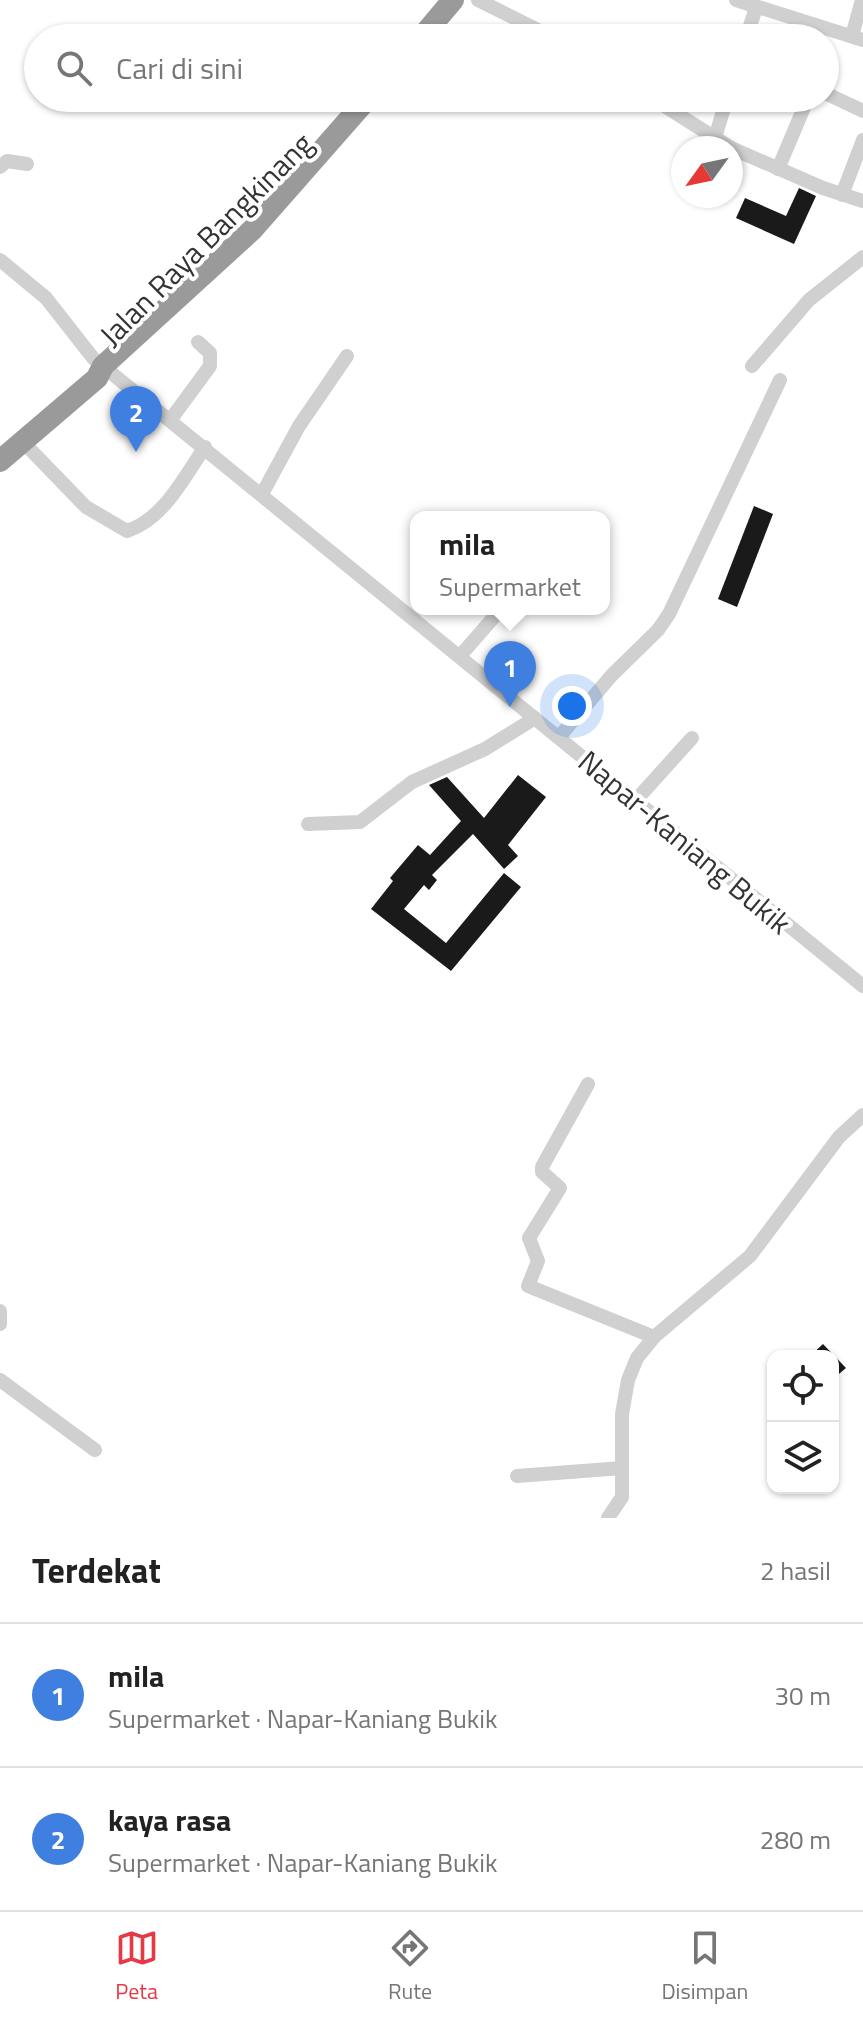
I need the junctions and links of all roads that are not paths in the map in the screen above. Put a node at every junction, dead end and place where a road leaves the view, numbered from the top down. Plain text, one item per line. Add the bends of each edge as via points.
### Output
1 (453, 0) edge
2 (467, 0) edge
3 (478, 0) edge
4 (736, 0) edge
5 (862, 0) edge
6 (756, 8) junction
7 (435, 24) edge
8 (440, 24) edge
9 (526, 24) edge
10 (751, 24) edge
11 (810, 24) edge
12 (857, 38) edge
13 (839, 100) edge
14 (863, 111) edge
15 (361, 112) edge
16 (368, 112) edge
17 (672, 112) edge
18 (723, 112) edge
19 (802, 112) edge
20 (355, 123) junction
21 (707, 136) edge
22 (716, 136) edge
23 (863, 140) edge
24 (743, 153) edge
25 (27, 164) dead end
26 (0, 167) edge
27 (778, 169) junction
28 (842, 195) junction
29 (863, 201) edge
30 (863, 257) edge
31 (0, 260) edge
32 (198, 342) dead end
33 (347, 356) dead end
34 (752, 366) dead end
35 (104, 373) junction
36 (780, 380) dead end
37 (171, 419) junction
38 (24, 443) junction
39 (205, 447) junction
40 (0, 461) edge
41 (262, 494) junction
42 (496, 615) edge
43 (460, 656) junction
44 (535, 718) junction
45 (559, 737) junction
46 (692, 738) dead end
47 (636, 800) junction
48 (308, 824) dead end
49 (863, 986) edge
50 (588, 1084) dead end
51 (863, 1115) edge
52 (0, 1311) edge
53 (0, 1324) edge
54 (654, 1337) junction
55 (0, 1380) edge
56 (95, 1450) dead end
57 (622, 1468) junction
58 (517, 1476) dead end
59 (608, 1518) edge

1 - 7 highway
2 - 8 highway
3 - 9 street
4 - 6 street
5 - 12 street
6 - 10 street
6 - 11 street
13 - 14 street
15 - 20 highway, Jalan Raya Bangkinang
16 - 20 highway, Jalan Raya Bangkinang
17 - 21 street
18 - 22 street
19 - 27 street
20 - 35 highway, Jalan Raya Bangkinang via 259,237
23 - 28 street
24 - 27 street
25 - 26 street via 7,161
27 - 28 street
28 - 29 street
30 - 34 street via 809,300
31 - 35 street, Napar-Kaniang Bukik via 46,298
32 - 37 street via 210,353 210,366
33 - 41 street via 299,426
35 - 37 street, Napar-Kaniang Bukik
35 - 38 highway, Jalan Raya Bangkinang
36 - 45 street via 669,614
37 - 39 street, Napar-Kaniang Bukik
38 - 39 street via 86,507 127,531 163,506
38 - 40 highway, Jalan Raya Bangkinang
39 - 41 street, Napar-Kaniang Bukik
41 - 43 street, Napar-Kaniang Bukik
42 - 43 street
43 - 44 street, Napar-Kaniang Bukik
44 - 45 street, Napar-Kaniang Bukik
44 - 48 street via 485,749 412,782 360,822
45 - 47 street, Napar-Kaniang Bukik
46 - 47 street
47 - 49 street, Napar-Kaniang Bukik
50 - 54 street via 542,1167 560,1188 529,1238 538,1261 528,1286
51 - 54 street via 839,1137 750,1256
52 - 53 street
54 - 57 street via 628,1380
55 - 56 street
57 - 58 street
57 - 59 street via 622,1497

